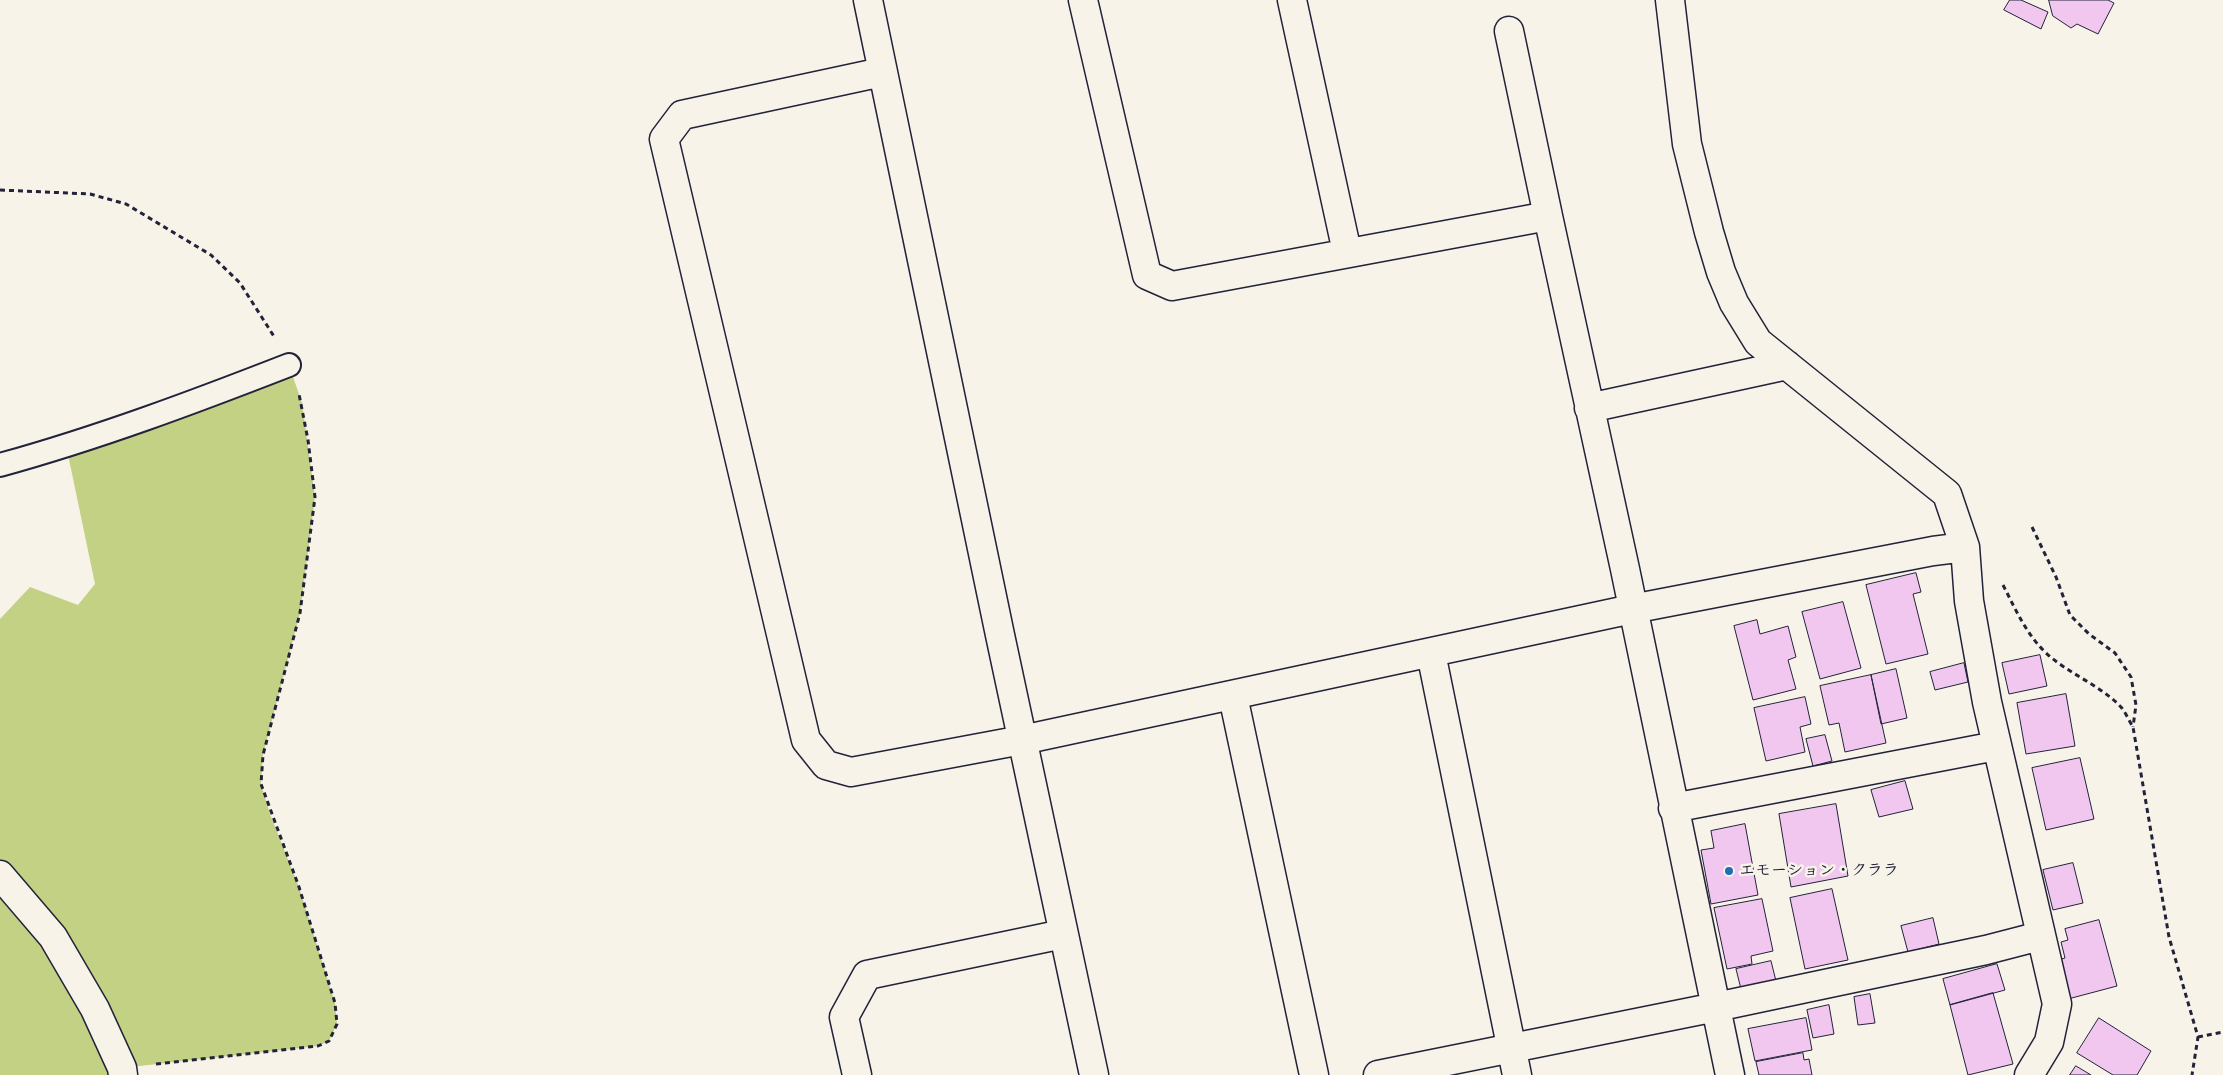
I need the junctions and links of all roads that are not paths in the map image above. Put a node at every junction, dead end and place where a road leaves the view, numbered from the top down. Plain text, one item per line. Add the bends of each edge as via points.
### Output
1 (868, 0) edge
2 (1083, 0) edge
3 (1292, 0) edge
4 (1670, 0) edge
5 (1509, 31) dead end
6 (882, 72) junction
7 (1548, 216) junction
8 (1347, 252) junction
9 (289, 365) road end
10 (1786, 365) junction
11 (1589, 408) junction
12 (0, 465) edge
13 (1964, 547) junction
14 (1632, 609) junction
15 (1430, 653) junction
16 (1233, 696) junction
17 (1022, 740) junction
18 (1996, 746) junction
19 (1673, 808) junction
20 (0, 875) edge
21 (1063, 934) junction
22 (2040, 936) junction
23 (1716, 1007) junction
24 (1511, 1048) junction
25 (123, 1072) edge
26 (857, 1075) edge
27 (1094, 1075) edge
28 (1314, 1075) edge
29 (1378, 1075) edge
30 (1517, 1075) edge
31 (1730, 1075) edge
32 (2029, 1075) edge

1 - 6 street
2 - 8 street via 1147,275 1172,286
3 - 8 street
4 - 10 street via 1687,144 1721,272 1734,303 1758,342
5 - 7 street
6 - 17 street
6 - 17 street via 682,115 664,139 806,740 826,765 851,772
7 - 8 street
7 - 11 street
9 - 12 lane via 112,430
10 - 11 street
10 - 13 street via 1948,494
11 - 14 street
13 - 14 street
13 - 18 street via 1968,601
14 - 15 street
14 - 19 street
15 - 16 street
15 - 24 street
16 - 17 street
16 - 28 street
17 - 21 street
18 - 19 street
18 - 22 street via 2036,906
19 - 23 street
20 - 25 street via 53,937 95,1009
21 - 26 street via 867,975 844,1017
21 - 27 street
22 - 23 street
22 - 32 street via 2057,1004 2049,1042
23 - 24 street
23 - 31 street
24 - 29 street
24 - 30 street

